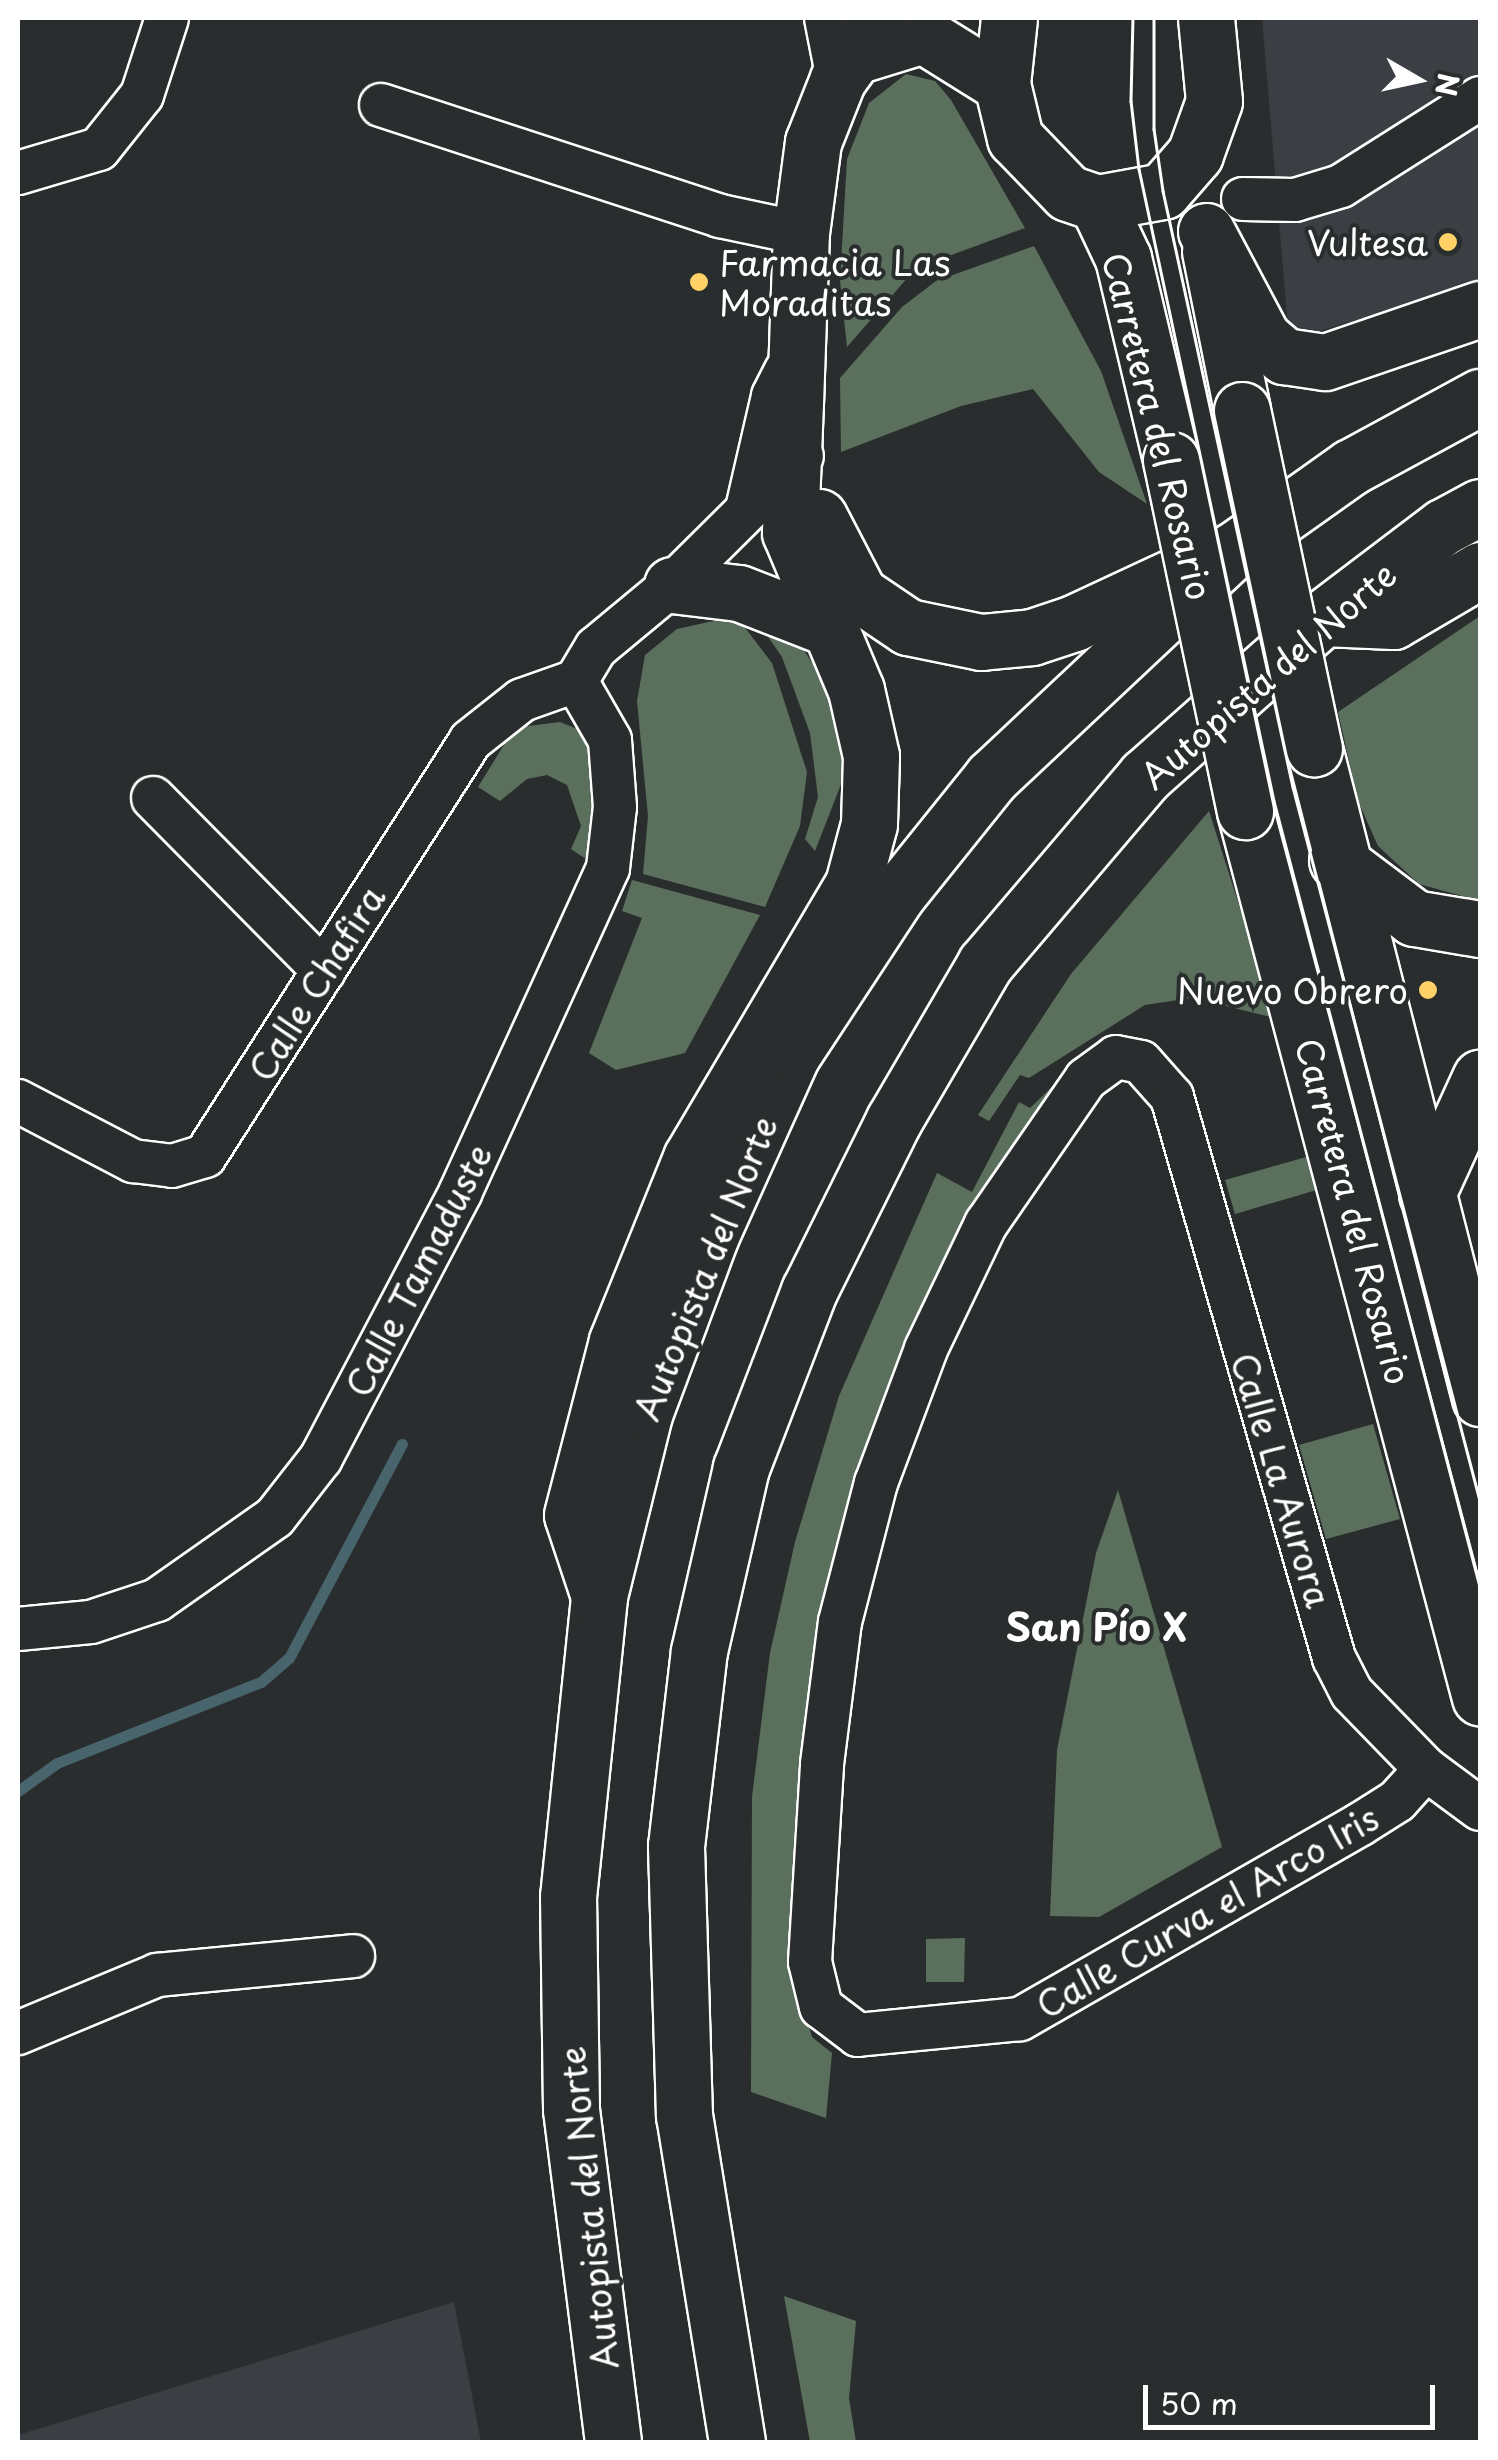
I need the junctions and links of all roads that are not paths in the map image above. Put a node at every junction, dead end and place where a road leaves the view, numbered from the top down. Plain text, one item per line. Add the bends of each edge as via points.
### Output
1 (167, 18) edge
2 (1009, 18) edge
3 (1206, 18) edge
4 (875, 34) edge
5 (1002, 84) junction
6 (1480, 98) edge
7 (381, 105) dead end
8 (1194, 154) junction
9 (18, 172) edge
10 (1097, 203) junction
11 (1225, 215) junction
12 (802, 234) junction
13 (1480, 309) edge
14 (795, 378) junction
15 (1480, 397) edge
16 (795, 464) junction
17 (1480, 507) edge
18 (745, 514) junction
19 (1234, 550) junction
20 (1480, 570) edge
21 (672, 585) junction
22 (1323, 618) junction
23 (829, 628) junction
24 (576, 680) junction
25 (152, 798) dead end
26 (1337, 860) junction
27 (1480, 929) edge
28 (324, 971) junction
29 (1480, 1078) edge
30 (1172, 1097) joint
31 (18, 1101) edge
32 (1427, 1194) junction
33 (1480, 1398) edge
34 (599, 1596) junction
35 (18, 1629) edge
36 (1480, 1698) edge
37 (1426, 1768) junction
38 (1480, 1809) edge
39 (353, 1956) dead end
40 (18, 2033) edge
41 (613, 2442) edge
42 (737, 2442) edge

1 - 9 street via 142,95 99,150
2 - 5 main road
3 - 8 main road via 1214,101
4 - 5 main road
4 - 12 main road via 813,142
5 - 10 main road via 1015,138 1034,163 1068,192
6 - 11 street via 1341,186
7 - 12 street via 720,216
8 - 10 main road via 1163,191
8 - 11 main road, Carretera del Rosario
10 - 36 main road, Carretera del Rosario, bridge via 1123,258 1245,812
11 - 13 main road via 1263,338 1284,356 1325,362
11 - 26 main road, Carretera del Rosario, bridge via 1242,410
12 - 14 main road
14 - 16 main road
14 - 18 street via 773,396
15 - 19 main road, Autopista del Norte via 1352,467
16 - 18 street
16 - 19 main road via 824,536 859,594 908,627 946,637 1032,637
16 - 23 main road via 790,532
17 - 22 main road, Autopista del Norte via 1443,527
18 - 21 street
19 - 34 main road, Autopista del Norte via 992,777 897,895 792,1055 710,1235 644,1414
20 - 22 main road via 1393,621
21 - 23 main road via 739,593
21 - 24 street via 596,648
22 - 42 main road, Autopista del Norte via 1145,776 986,964 894,1120 809,1291 741,1468 699,1650 676,1846 684,2116
23 - 34 main road via 856,690 869,744 869,824 853,884 691,1158 618,1341 572,1515
24 - 28 street, Calle Chafira via 522,700 470,741
24 - 35 street, Calle Tamaduste via 610,740 613,844 594,912 402,1310 321,1458 275,1516 157,1600 91,1622
25 - 28 street
26 - 27 main road via 1414,918
26 - 32 main road, Carretera del Rosario
28 - 31 street, Calle Chafira via 205,1156 187,1164 133,1161
29 - 32 main road
30 - 37 street, Calle La Aurora via 1334,1658 1352,1693
30 - 37 street, Calle Curva el Arco Iris via 1141,1062 1116,1056 1086,1079 986,1224 920,1366 876,1483 840,1622 822,1764 810,1962 821,2008 858,2035 1020,2019 1359,1826 1397,1801
32 - 33 main road, Carretera del Rosario
34 - 41 main road, Autopista del Norte via 568,1896 570,2051
37 - 38 street, Calle La Aurora
39 - 40 street via 157,1975

